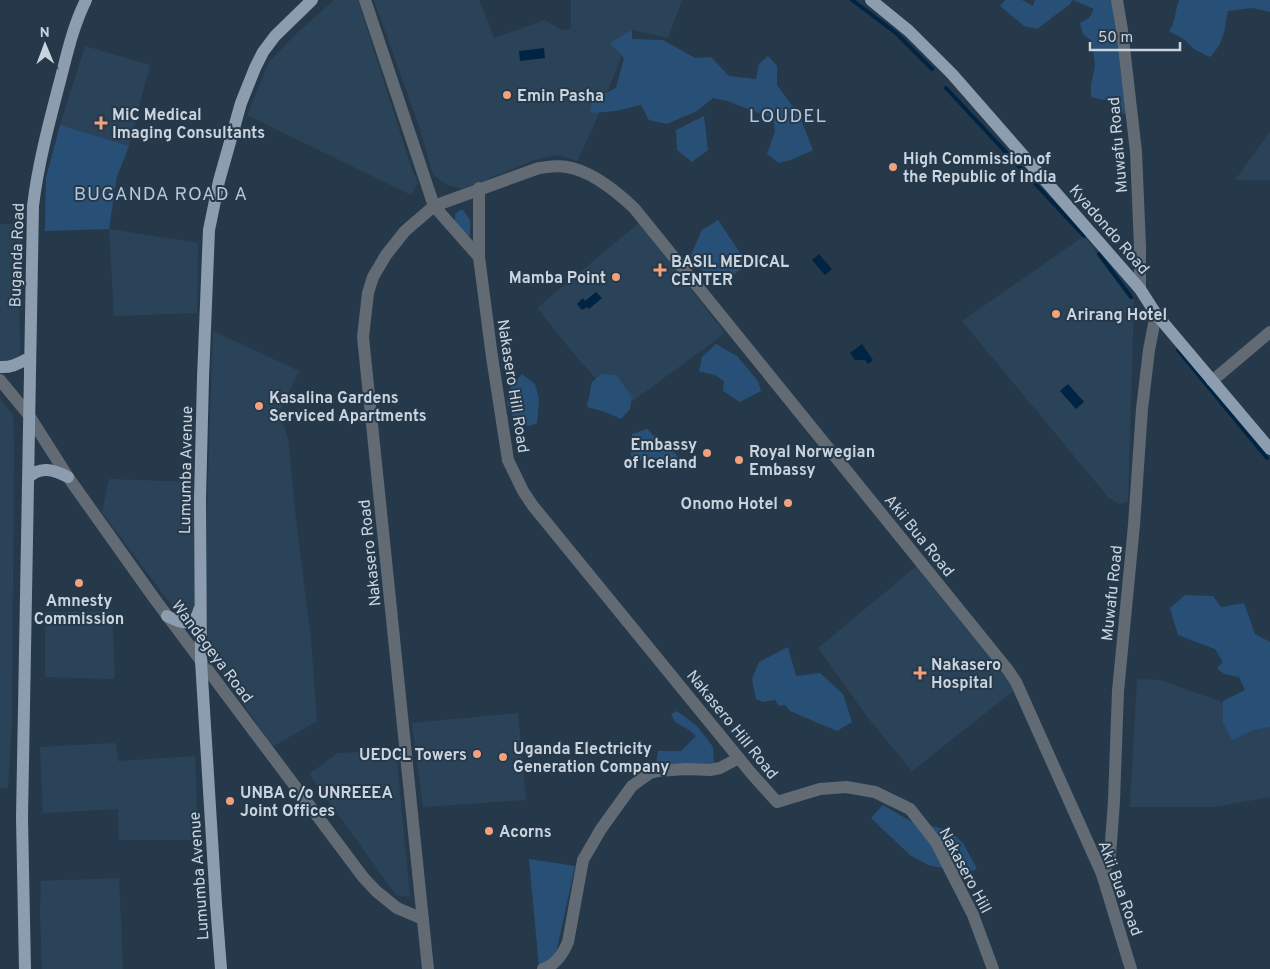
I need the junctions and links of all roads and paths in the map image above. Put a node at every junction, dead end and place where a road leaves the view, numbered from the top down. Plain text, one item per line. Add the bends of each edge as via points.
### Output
1 (86, 0) edge
2 (312, 0) edge
3 (365, 0) edge
4 (871, 0) edge
5 (1117, 0) edge
6 (479, 188) junction
7 (434, 206) junction
8 (479, 257) junction
9 (1140, 288) junction
10 (1156, 314) junction
11 (1270, 332) edge
12 (29, 358) junction
13 (0, 367) edge
14 (0, 380) edge
15 (1212, 382) junction
16 (28, 414) junction
17 (1270, 448) edge
18 (68, 477) junction
19 (28, 478) junction
20 (200, 607) junction
21 (167, 616) junction
22 (201, 661) junction
23 (740, 758) junction
24 (776, 802) joint
25 (1102, 874) junction
26 (423, 919) junction
27 (25, 969) edge
28 (221, 969) edge
29 (428, 969) edge
30 (543, 969) edge
31 (993, 969) edge
32 (1131, 969) edge

1 - 12 main road, Buganda Road via 69,45 32,206
2 - 20 main road, Lumumba Avenue via 275,36 255,68 241,103 209,230
3 - 7 street
4 - 9 main road, Kyadondo Road via 909,31 952,74
5 - 9 street, Muwafu Road via 1136,152
6 - 7 street, Nakasero Road
6 - 8 street, Nakasero Hill Road
6 - 25 street, Akii Bua Road via 539,168 567,167 602,182 634,208 1008,670
7 - 8 street
7 - 26 street, Nakasero Road via 406,231 373,277 363,336
8 - 23 street, Nakasero Hill Road via 508,460 522,491
9 - 10 main road, Kyadondo Road
10 - 15 main road, Kyadondo Road
10 - 25 street, Muwafu Road via 1142,409 1118,691 1111,842 1109,861
11 - 15 street
12 - 13 main road via 17,365
12 - 16 main road, Buganda Road
14 - 16 street, Wandegeya Road
15 - 17 main road, Kyadondo Road
16 - 18 street, Wandegeya Road
16 - 19 main road, Buganda Road
18 - 19 main road via 46,470
18 - 21 street, Wandegeya Road
19 - 27 main road, Buganda Road via 22,818
20 - 21 main road via 198,616 191,622 179,622
20 - 22 main road, Lumumba Avenue
21 - 22 street, Wandegeya Road
22 - 26 street, Wandegeya Road via 363,877 397,908
22 - 28 main road, Lumumba Avenue
23 - 24 street, Nakasero Hill Road
23 - 30 street via 710,770 650,773 632,786 583,860 568,942 558,960
24 - 31 street, Nakasero Hill via 820,788 846,787 875,792 910,808 936,842 974,915
25 - 32 street, Akii Bua Road
26 - 29 street, Nakasero Road

